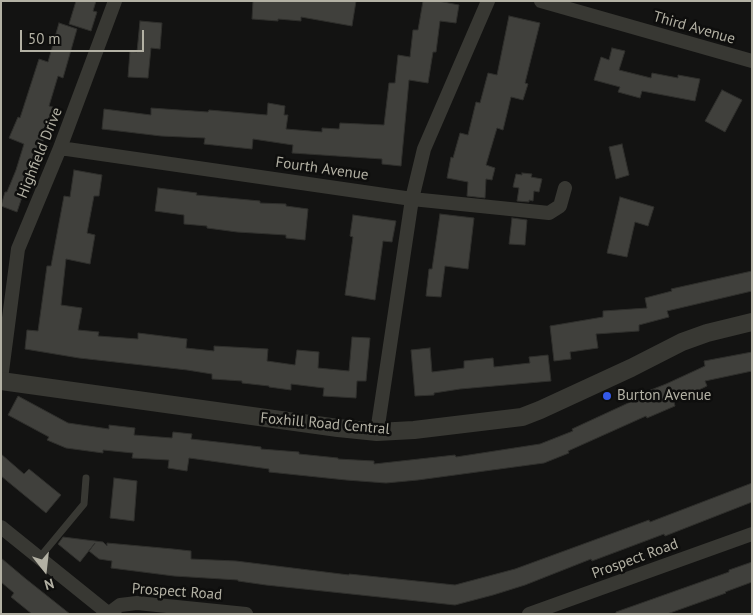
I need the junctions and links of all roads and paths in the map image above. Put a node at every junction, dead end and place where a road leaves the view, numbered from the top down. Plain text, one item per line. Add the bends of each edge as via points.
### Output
1 (115, 1) edge
2 (488, 1) edge
3 (541, 1) edge
4 (752, 61) edge
5 (60, 148) junction
6 (564, 188) dead end
7 (412, 199) junction
8 (752, 322) edge
9 (1, 380) edge
10 (377, 432) junction
11 (86, 478) dead end
12 (1, 527) edge
13 (752, 534) edge
14 (40, 557) junction
15 (109, 614) edge
16 (246, 614) edge
17 (529, 614) edge

1 - 5 street, Highfield Drive
2 - 7 street via 424,150
3 - 4 street, Third Avenue
5 - 7 street, Fourth Avenue
5 - 9 street, Highfield Drive via 18,249
6 - 7 street, Fourth Avenue via 560,206 549,213
7 - 10 street
8 - 10 street, Foxhill Road Central via 682,342 522,417
9 - 10 street, Foxhill Road Central
11 - 14 lane via 84,504
12 - 14 street
13 - 17 street, Prospect Road
14 - 15 street
15 - 16 street, Prospect Road via 120,605 137,603

